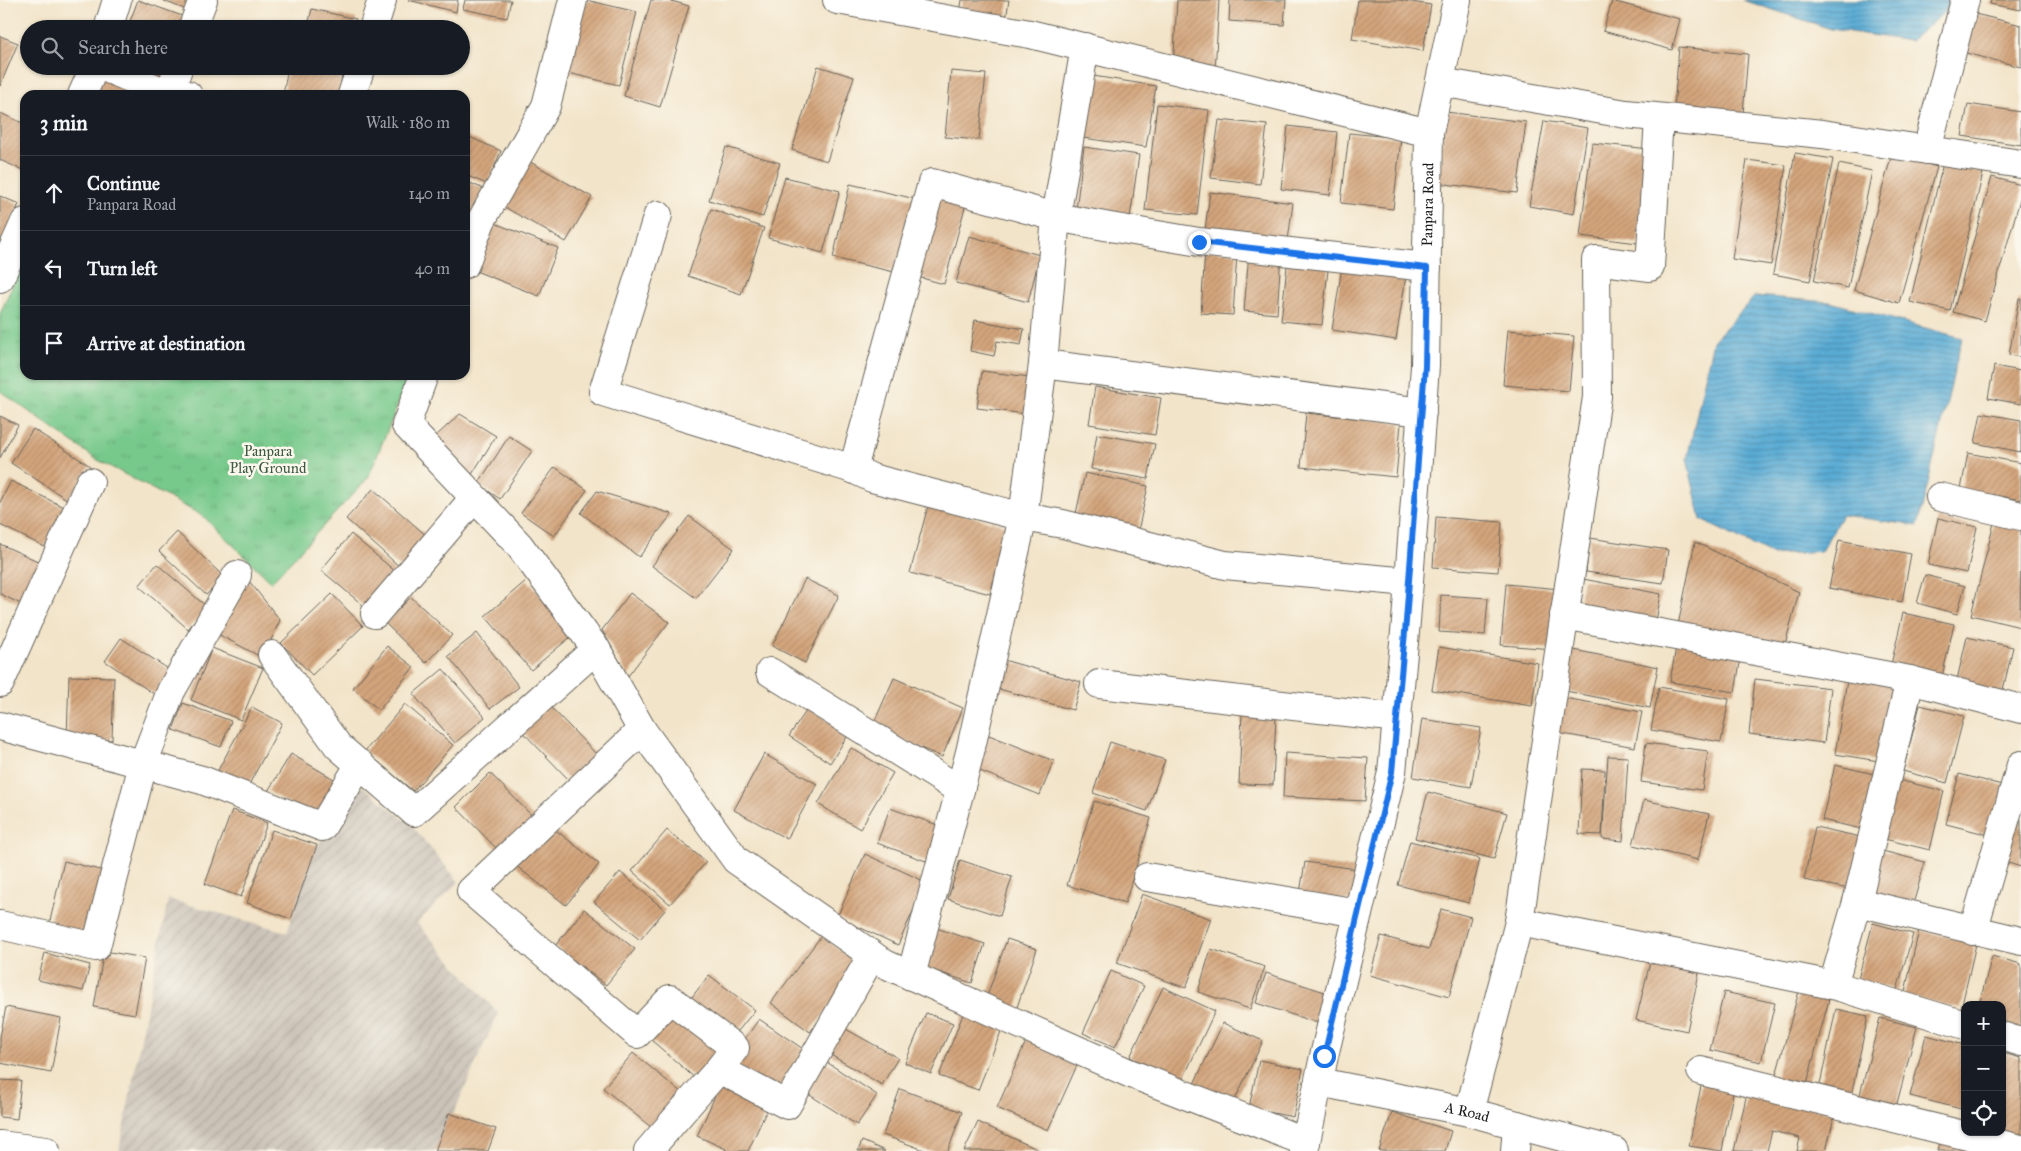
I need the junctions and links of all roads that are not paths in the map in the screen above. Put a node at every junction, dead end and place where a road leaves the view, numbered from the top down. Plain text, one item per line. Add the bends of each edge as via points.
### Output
1 (117, 0) edge
2 (203, 0) edge
3 (382, 0) edge
4 (573, 0) edge
5 (836, 0) edge
6 (1457, 0) edge
7 (1965, 0) edge
8 (111, 20) edge
9 (195, 20) edge
10 (376, 20) edge
11 (1085, 47) junction
12 (91, 75) edge
13 (125, 75) edge
14 (179, 75) edge
15 (358, 75) edge
16 (1440, 82) junction
17 (84, 90) edge
18 (165, 90) edge
19 (178, 90) edge
20 (354, 90) edge
21 (1659, 118) junction
22 (1429, 133) junction
23 (1927, 150) junction
24 (2021, 164) edge
25 (658, 215) dead end
26 (1056, 217) junction
27 (20, 233) edge
28 (470, 251) edge
29 (1427, 268) junction
30 (0, 278) edge
31 (1042, 364) junction
32 (422, 380) edge
33 (1422, 412) junction
34 (853, 469) junction
35 (90, 482) dead end
36 (1940, 497) dead end
37 (474, 498) junction
38 (2021, 516) edge
39 (1023, 517) junction
40 (238, 575) dead end
41 (1409, 582) junction
42 (375, 614) dead end
43 (1564, 615) junction
44 (596, 649) junction
45 (272, 655) dead end
46 (770, 672) dead end
47 (1910, 680) junction
48 (0, 683) edge
49 (1099, 684) dead end
50 (2021, 708) edge
51 (1398, 718) junction
52 (0, 726) edge
53 (642, 730) junction
54 (143, 764) junction
55 (360, 764) junction
56 (2021, 765) edge
57 (960, 790) junction
58 (1147, 877) dead end
59 (1857, 902) junction
60 (1358, 913) junction
61 (1520, 922) junction
62 (0, 924) edge
63 (1973, 931) junction
64 (2021, 941) edge
65 (872, 955) junction
66 (910, 976) junction
67 (1833, 985) junction
68 (1961, 1023) edge
69 (2006, 1037) edge
70 (2021, 1042) edge
71 (719, 1068) junction
72 (1701, 1071) dead end
73 (1319, 1082) junction
74 (1469, 1112) junction
75 (1516, 1138) edge
76 (0, 1145) edge
77 (1305, 1146) edge
78 (2021, 1149) edge
79 (46, 1151) edge
80 (648, 1151) edge
81 (1614, 1151) edge

1 - 8 street
2 - 9 street
3 - 10 street
4 - 28 street via 546,106 481,221
5 - 11 street via 1030,34
6 - 16 street, Panpara Road
7 - 23 street
11 - 22 street
11 - 26 street
12 - 17 street
13 - 18 street
14 - 19 street
15 - 20 street
16 - 21 street
16 - 22 street, Panpara Road
21 - 23 street via 1822,134
21 - 43 street via 1650,267 1596,260 1597,398
22 - 29 street, Panpara Road
23 - 24 street
25 - 34 street via 603,392
26 - 29 street via 1199,242
26 - 31 street
26 - 34 street via 932,182
27 - 30 street
29 - 33 street, Panpara Road
31 - 33 street
31 - 39 street
32 - 37 street via 406,425
33 - 41 street, Panpara Road
34 - 39 street via 872,478
35 - 48 street
36 - 38 street
37 - 42 street
37 - 44 street via 519,546
39 - 41 street via 1225,565
39 - 57 street
40 - 54 street via 171,691
41 - 51 street, Panpara Road
43 - 47 street
43 - 61 street
44 - 53 street
44 - 55 street via 414,812
45 - 55 street via 338,746
46 - 57 street
47 - 50 street
47 - 59 street
49 - 51 street
51 - 60 street, Panpara Road via 1392,772
52 - 54 street
53 - 65 street via 736,860
53 - 71 street via 471,891 637,1034 670,999 735,1048
54 - 55 street via 202,780 322,828
54 - 62 street via 96,947
56 - 63 street
57 - 66 street
58 - 60 street
59 - 63 street
59 - 67 street
60 - 73 street, Panpara Road
61 - 67 street
61 - 74 street
63 - 64 street
65 - 66 street
65 - 71 street via 787,1105
66 - 77 street via 1129,1073
67 - 68 street
69 - 70 street
71 - 80 street
72 - 78 street
73 - 74 street, A Road
73 - 77 street, Panpara Road
74 - 75 street, A Road
75 - 81 street, A Road
76 - 79 street

